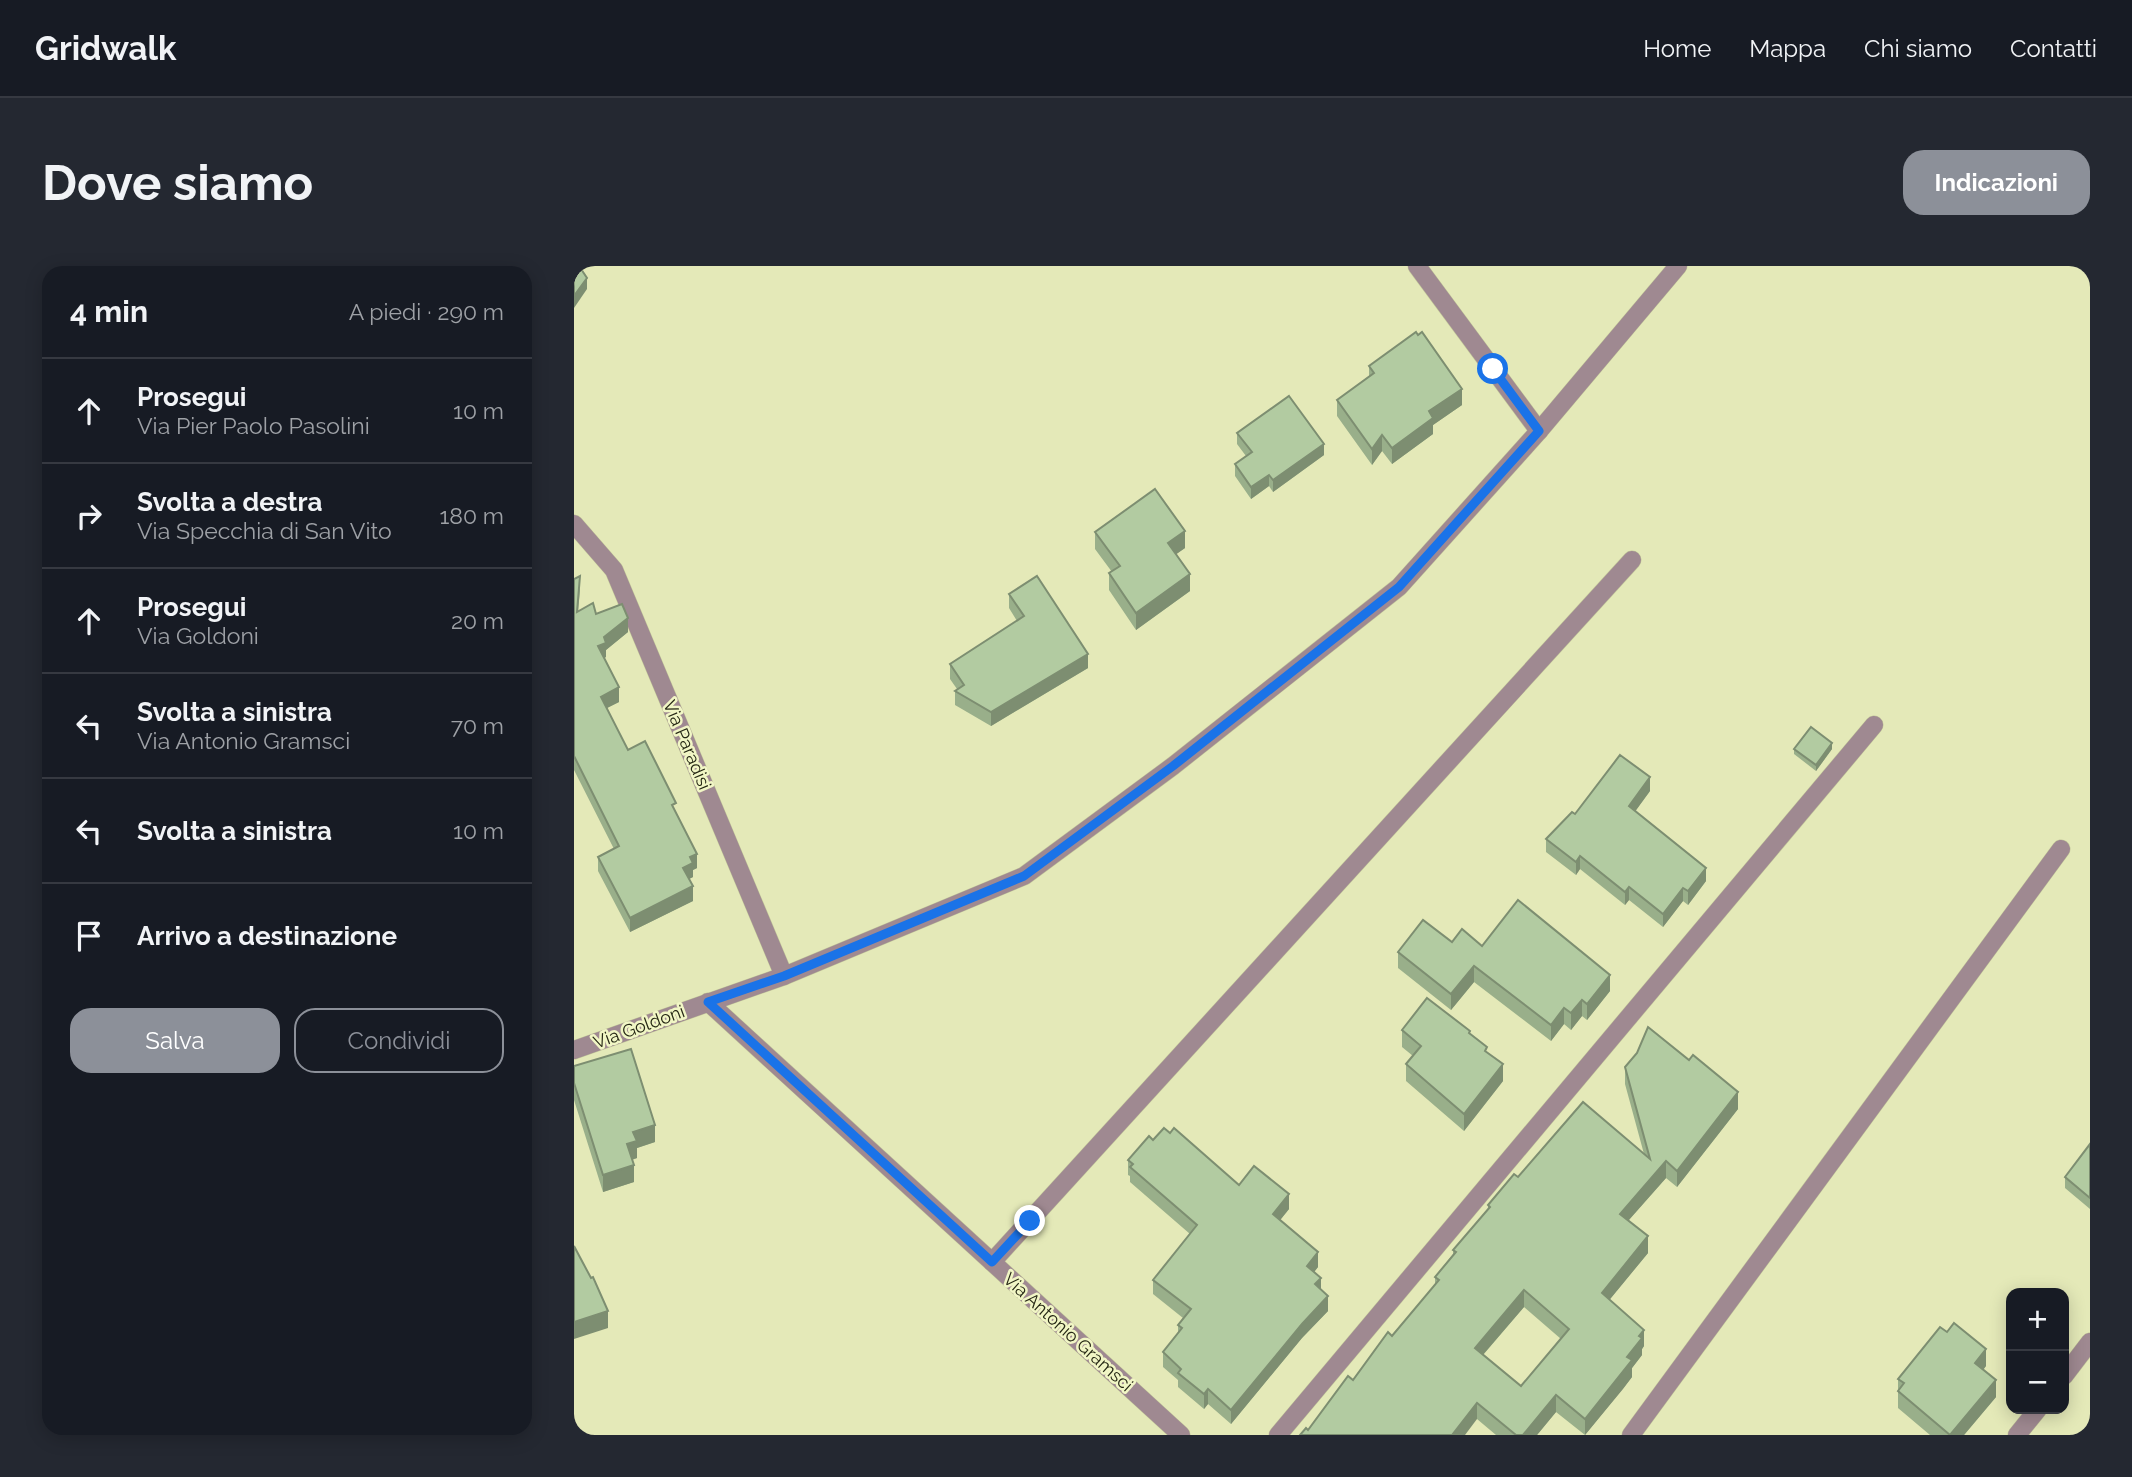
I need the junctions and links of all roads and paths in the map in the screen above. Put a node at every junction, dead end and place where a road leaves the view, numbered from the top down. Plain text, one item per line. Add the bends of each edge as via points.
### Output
1 (1417, 266) edge
2 (1678, 266) edge
3 (1539, 431) junction
4 (574, 524) edge
5 (1632, 560) dead end
6 (1874, 725) dead end
7 (2061, 849) dead end
8 (784, 976) junction
9 (708, 1002) junction
10 (574, 1050) edge
11 (992, 1262) junction
12 (2090, 1342) edge
13 (2069, 1369) edge
14 (2034, 1414) edge
15 (1181, 1435) edge
16 (1278, 1435) edge
17 (1632, 1435) edge
18 (2017, 1435) edge

1 - 3 street
2 - 3 street, Via Goldoni
3 - 8 street, Via Goldoni via 1399,587 1173,766 1024,876
4 - 8 street, Via Paradisi via 614,570
5 - 11 street
6 - 16 street
7 - 17 street
8 - 9 street, Via Goldoni
9 - 10 street, Via Goldoni
9 - 11 street, Via Antonio Gramsci
11 - 15 street, Via Antonio Gramsci
12 - 13 street
14 - 18 street

